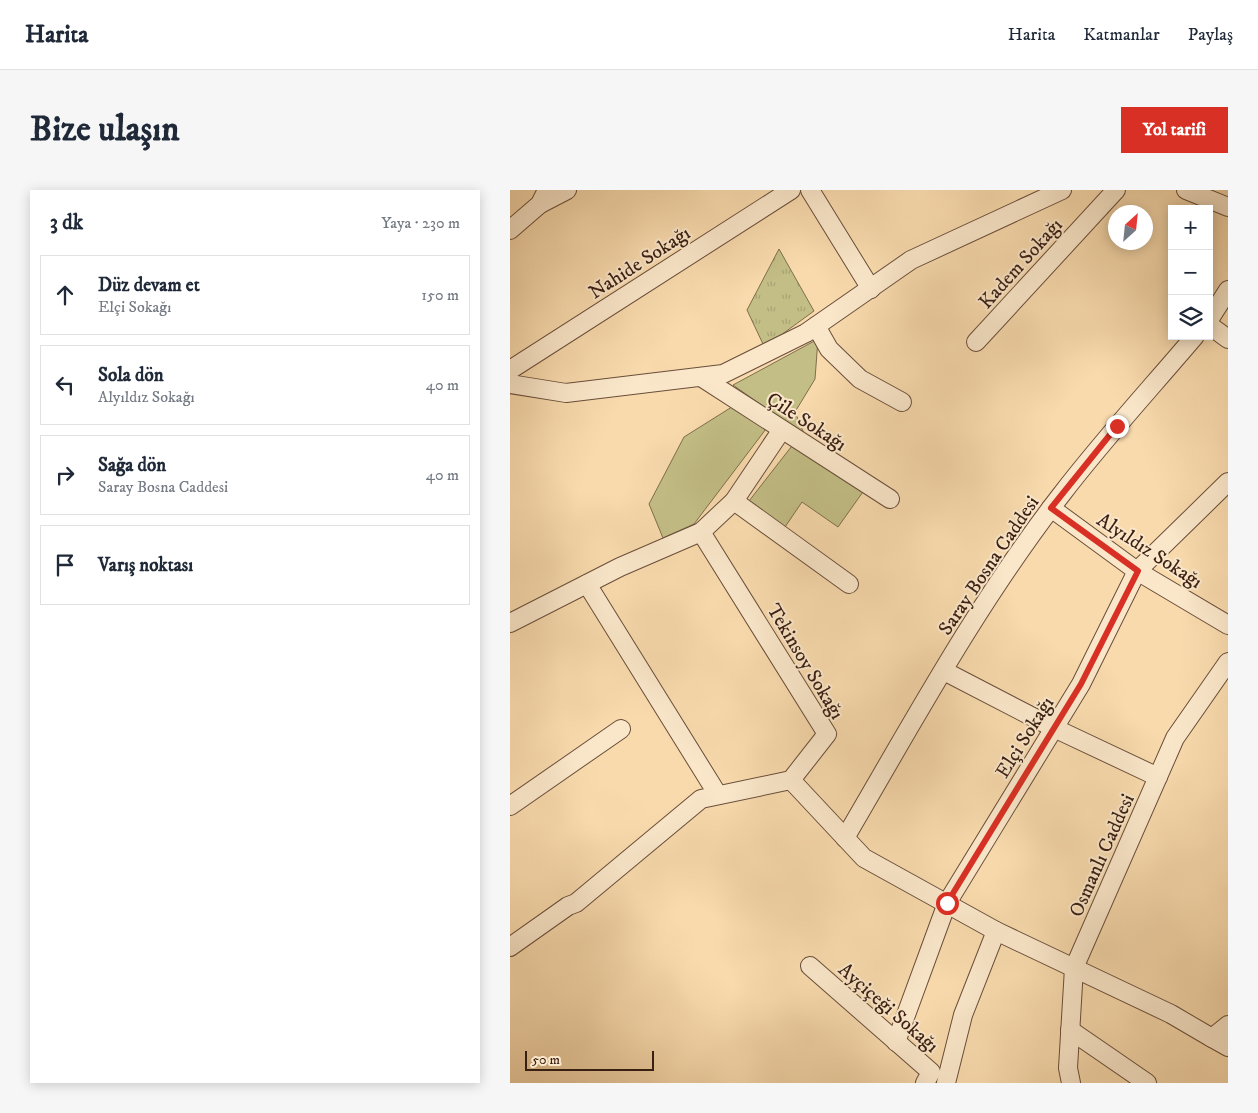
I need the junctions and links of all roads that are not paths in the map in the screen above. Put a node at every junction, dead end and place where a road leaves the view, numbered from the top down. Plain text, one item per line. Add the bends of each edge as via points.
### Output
1 (567, 190) edge
2 (791, 190) edge
3 (810, 190) edge
4 (1062, 190) edge
5 (1116, 190) edge
6 (1193, 191) edge
7 (543, 197) edge
8 (1228, 207) edge
9 (510, 230) edge
10 (870, 289) junction
11 (1228, 290) edge
12 (1213, 314) edge
13 (816, 326) junction
14 (1213, 328) edge
15 (1228, 339) edge
16 (1192, 340) edge
17 (976, 342) dead end
18 (510, 370) edge
19 (702, 377) junction
20 (510, 384) edge
21 (902, 402) dead end
22 (781, 431) junction
23 (1228, 482) edge
24 (890, 499) dead end
25 (734, 502) junction
26 (1051, 508) junction
27 (701, 532) junction
28 (1138, 571) junction
29 (587, 584) junction
30 (849, 584) dead end
31 (510, 623) edge
32 (1228, 625) edge
33 (1228, 662) edge
34 (944, 671) junction
35 (1054, 728) junction
36 (621, 729) dead end
37 (1158, 777) junction
38 (791, 780) junction
39 (718, 796) junction
40 (510, 806) edge
41 (845, 838) junction
42 (947, 903) junction
43 (996, 931) junction
44 (510, 946) edge
45 (810, 966) dead end
46 (1074, 968) junction
47 (1228, 1025) edge
48 (1070, 1030) junction
49 (1212, 1038) junction
50 (896, 1042) junction
51 (1228, 1047) edge
52 (925, 1083) edge
53 (946, 1083) edge
54 (1071, 1083) edge
55 (1147, 1083) edge

1 - 7 street
2 - 18 street, Nahide Sokağı
3 - 10 street
4 - 10 street via 911,260
5 - 17 street, Kadem Sokağı
6 - 8 street
7 - 9 street
10 - 13 street
11 - 12 street
13 - 19 street via 723,374
13 - 21 street via 829,349 860,379
14 - 15 street
16 - 26 street, Saray Bosna Caddesi
19 - 20 street via 566,393
19 - 22 street, Çile Sokağı
22 - 24 street, Çile Sokağı
22 - 25 street
23 - 28 street, Elçi Sokağı
25 - 27 street
25 - 30 street
26 - 28 street, Alyıldız Sokağı
26 - 34 street, Saray Bosna Caddesi via 980,611
27 - 29 street
27 - 38 street, Tekinsoy Sokağı via 827,734
28 - 32 street, Alyıldız Sokağı
28 - 35 street, Elçi Sokağı via 1081,684
29 - 31 street
29 - 39 street
33 - 37 street, Osmanlı Caddesi via 1175,738
34 - 35 street
34 - 41 street, Saray Bosna Caddesi
35 - 37 street
35 - 42 street, Elçi Sokağı
36 - 40 street
37 - 46 street, Osmanlı Caddesi
38 - 39 street
38 - 41 street
39 - 44 street via 701,799 576,903
41 - 42 street via 864,858
42 - 43 street
42 - 50 street, Elçi Sokağı
43 - 46 street
43 - 53 street via 963,1015
45 - 50 street, Ayçiçeği Sokağı
46 - 48 street, Osmanlı Caddesi
46 - 49 street via 1171,1014
47 - 49 street
48 - 54 street, Osmanlı Caddesi via 1068,1068
48 - 55 street
49 - 51 street
50 - 52 street, Ayçiçeği Sokağı via 931,1072

